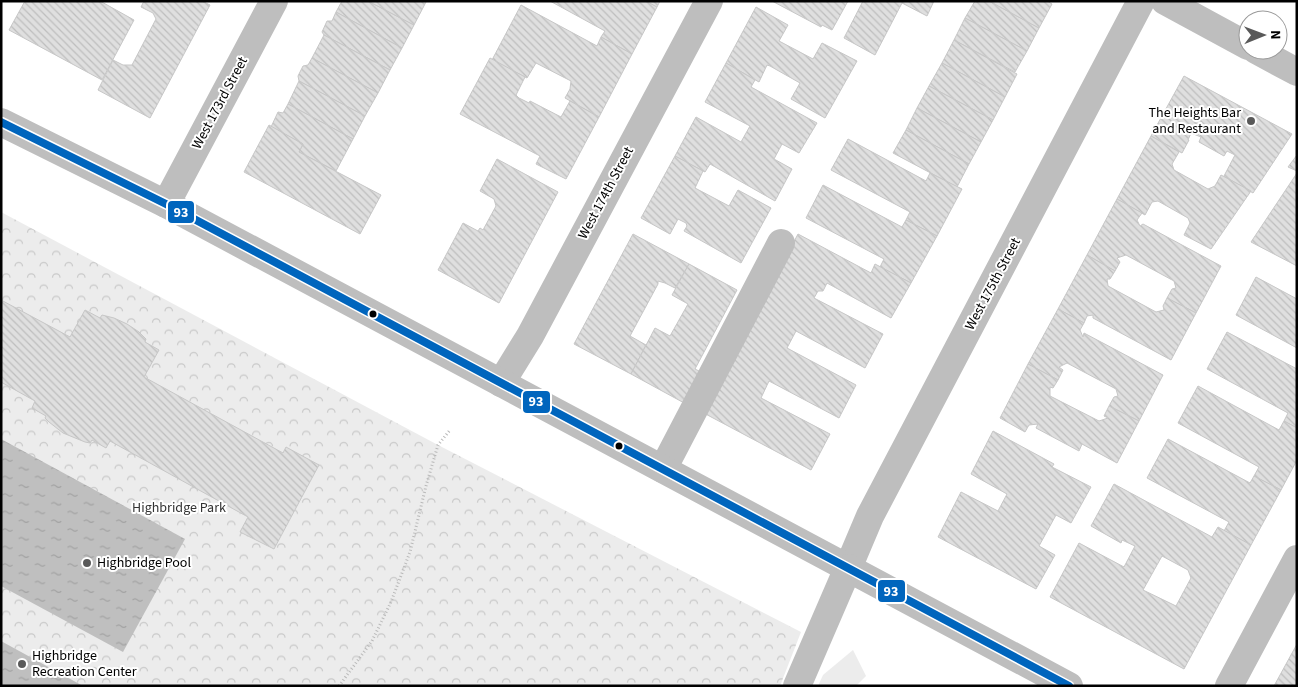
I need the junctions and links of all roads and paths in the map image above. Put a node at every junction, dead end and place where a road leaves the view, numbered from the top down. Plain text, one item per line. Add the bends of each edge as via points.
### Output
1 (274, 1) edge
2 (709, 1) edge
3 (1142, 1) edge
4 (1165, 1) edge
5 (1238, 41) edge
6 (1275, 60) edge
7 (1297, 72) edge
8 (1, 122) edge
9 (166, 204) junction
10 (781, 243) dead end
11 (501, 383) junction
12 (450, 430) dead end
13 (662, 469) junction
14 (1297, 559) edge
15 (848, 568) junction
16 (339, 686) edge
17 (797, 686) edge
18 (1069, 686) edge
19 (1229, 686) edge

1 - 9 main road, West 173rd Street
2 - 11 main road, West 174th Street via 530,336
3 - 15 main road, West 175th Street via 870,516
4 - 5 main road
6 - 7 main road
8 - 9 main road
9 - 11 main road
10 - 13 main road
11 - 13 main road
12 - 16 path via 438,446 410,552 391,602 372,641
13 - 15 main road
14 - 19 main road
15 - 17 main road, West 175th Street
15 - 18 main road

